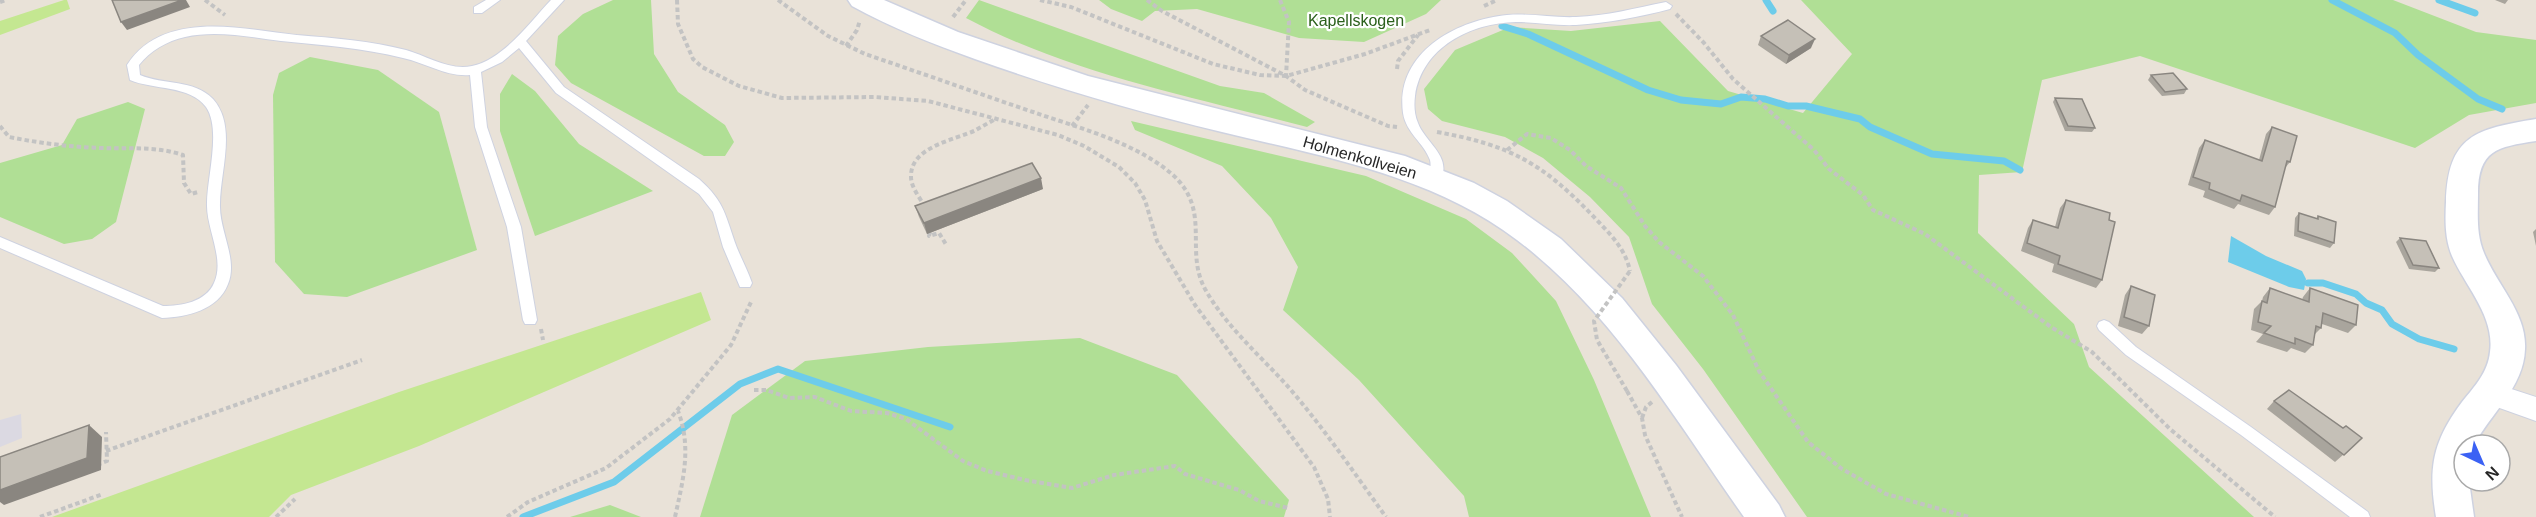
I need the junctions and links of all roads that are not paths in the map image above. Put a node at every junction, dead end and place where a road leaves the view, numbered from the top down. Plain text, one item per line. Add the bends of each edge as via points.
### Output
1 (494, 0) edge
2 (558, 0) edge
3 (1666, 6) road end
4 (862, 8) edge
5 (478, 10) dead end
6 (518, 41) junction
7 (475, 70) junction
8 (2536, 130) edge
9 (1436, 179) junction
10 (0, 242) edge
11 (749, 293) road end
12 (530, 320) dead end
13 (2104, 326) dead end
14 (2490, 393) junction
15 (2536, 409) edge
16 (1766, 517) edge
17 (2362, 517) edge
18 (2455, 517) edge

1 - 5 lane
2 - 6 lane
3 - 9 lane via 1584,20 1499,20 1454,34 1425,56 1414,74 1409,104 1415,129 1437,159 1440,170
4 - 9 main road, Holmenkollveien via 1059,78 1381,159
6 - 7 lane via 498,59
6 - 11 lane via 560,90 694,182 714,200
7 - 10 lane via 455,71 390,51 244,33 195,32 164,41 144,52 132,69 134,77 189,90 217,115 213,219 224,266 219,287 187,310 162,312
7 - 12 lane via 481,127 514,227
8 - 14 main road via 2481,144 2473,150 2462,183 2467,253 2503,323 2509,347 2502,376
9 - 16 main road, Holmenkollveien via 1525,228 1597,290
13 - 17 lane via 2131,351
14 - 15 street
14 - 18 main road via 2454,448 2449,473

